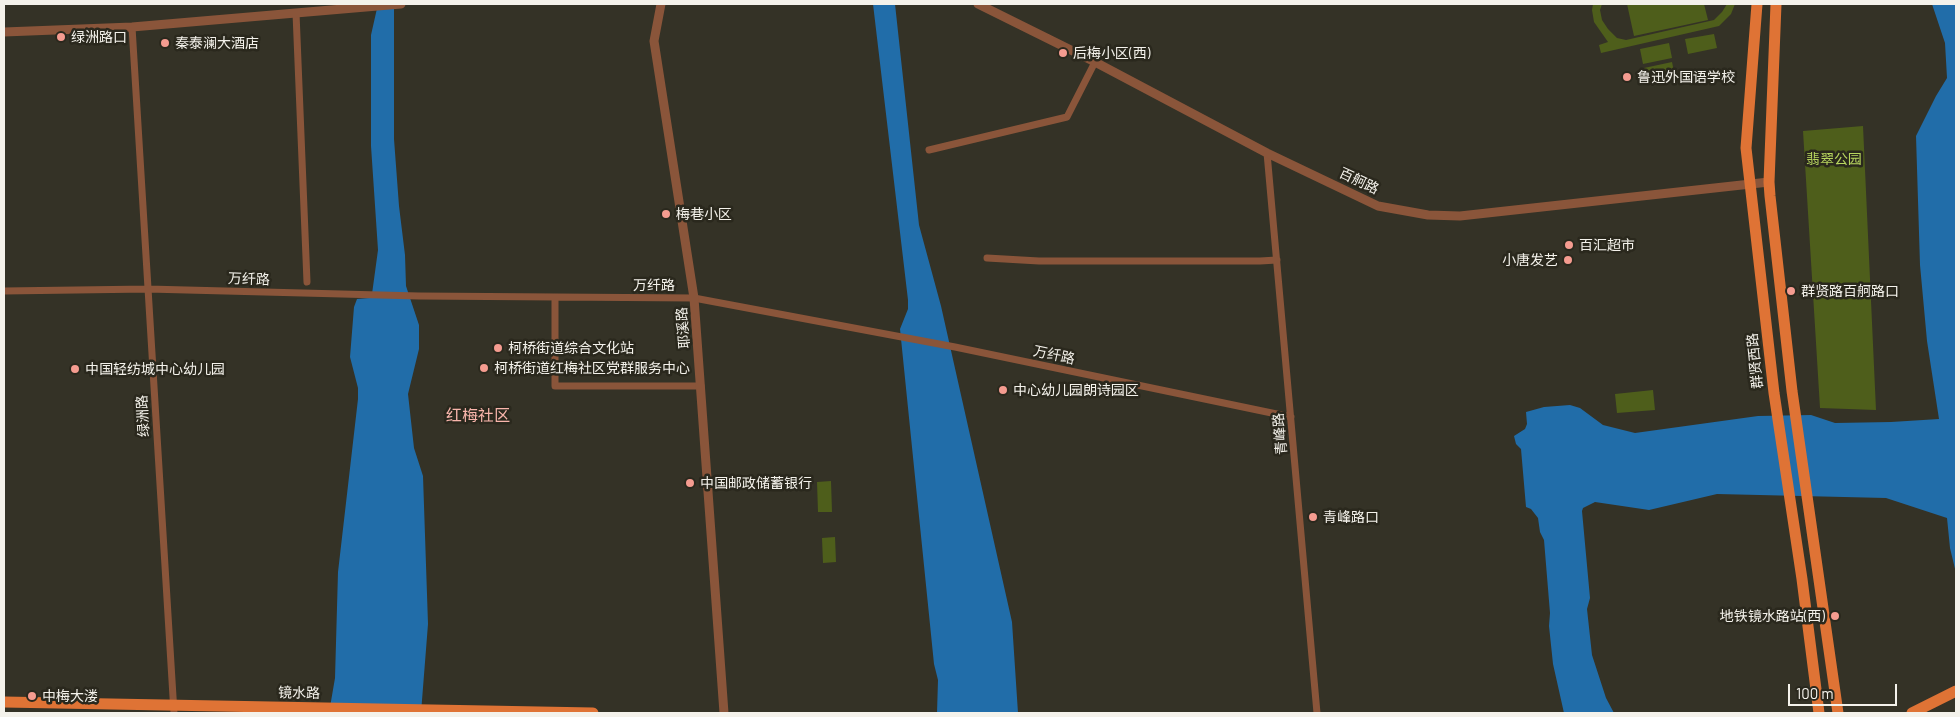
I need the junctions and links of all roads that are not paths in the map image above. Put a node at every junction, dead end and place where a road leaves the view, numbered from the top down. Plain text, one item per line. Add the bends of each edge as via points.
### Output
1 (396, 4) edge
2 (401, 4) edge
3 (661, 4) edge
4 (978, 4) edge
5 (1757, 4) edge
6 (1776, 4) edge
7 (296, 13) junction
8 (132, 27) junction
9 (4, 32) edge
10 (1095, 62) junction
11 (930, 150) dead end
12 (1267, 153) junction
13 (1769, 182) junction
14 (1751, 184) junction
15 (987, 258) dead end
16 (1277, 260) junction
17 (306, 282) dead end
18 (148, 289) junction
19 (4, 291) edge
20 (556, 297) junction
21 (694, 298) junction
22 (701, 386) junction
23 (1292, 417) junction
24 (1956, 691) edge
25 (4, 702) edge
26 (174, 710) edge
27 (593, 713) edge
28 (724, 713) edge
29 (1317, 713) edge
30 (1819, 713) edge
31 (1838, 713) edge
32 (1912, 713) edge

1 - 2 street
1 - 7 street
3 - 21 street, 耶溪路 via 654,41
4 - 10 street, 百舸路
5 - 14 main road, 群贤西路 via 1746,148
6 - 13 main road
7 - 8 street
7 - 17 street
8 - 9 street
8 - 18 street, 绿洲路
10 - 11 street via 1067,117
10 - 12 street, 百舸路
12 - 14 street, 百舸路 via 1378,206 1428,215 1460,216
12 - 16 street, 青峰路
13 - 14 street, 百舸路
13 - 31 main road via 1792,391
14 - 30 main road, 群贤西路 via 1774,393
15 - 16 street via 1048,261
16 - 23 street, 青峰路
18 - 19 street, 万纤路
18 - 20 street, 万纤路
18 - 26 street, 绿洲路
20 - 21 street, 万纤路
20 - 22 street via 555,386
21 - 22 street, 耶溪路
21 - 23 street, 万纤路 via 955,347
22 - 28 street, 耶溪路
23 - 29 street, 青峰路
24 - 32 main road
25 - 26 main road, 镜水路
26 - 27 main road, 镜水路 via 319,708

